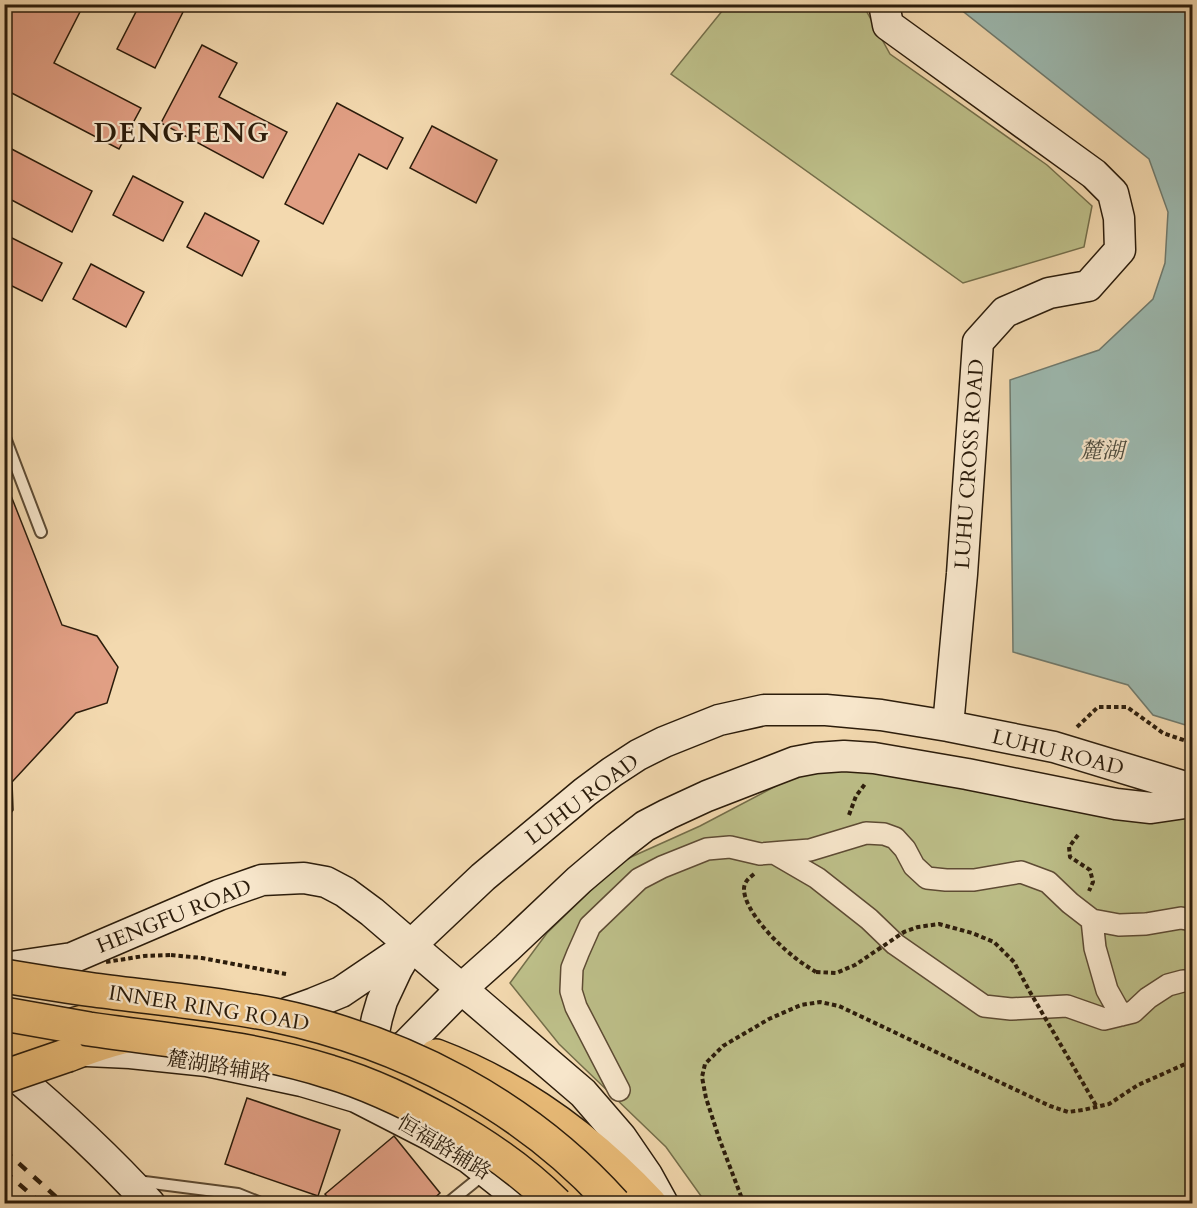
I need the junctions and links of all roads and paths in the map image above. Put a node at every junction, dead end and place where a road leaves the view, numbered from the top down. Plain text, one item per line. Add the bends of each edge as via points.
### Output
1 (884, 4) edge
2 (4, 435) edge
3 (41, 532) dead end
4 (1098, 707) dead end
5 (948, 726) junction
6 (1192, 742) edge
7 (867, 781) dead end
8 (1192, 789) edge
9 (1192, 802) edge
10 (1078, 836) dead end
11 (847, 839) junction
12 (774, 853) junction
13 (757, 872) dead end
14 (372, 912) junction
15 (1085, 914) junction
16 (1192, 920) edge
17 (411, 945) junction
18 (171, 955) dead end
19 (72, 958) junction
20 (4, 968) edge
21 (286, 974) dead end
22 (4, 976) edge
23 (363, 977) junction
24 (1192, 981) edge
25 (461, 989) junction
26 (289, 1011) junction
27 (4, 1014) edge
28 (1121, 1015) junction
29 (4, 1027) edge
30 (374, 1032) junction
31 (407, 1044) junction
32 (69, 1045) junction
33 (4, 1048) edge
34 (1192, 1062) edge
35 (4, 1066) edge
36 (374, 1067) junction
37 (4, 1077) edge
38 (619, 1090) dead end
39 (356, 1097) joint
40 (1097, 1107) junction
41 (487, 1172) junction
42 (128, 1180) junction
43 (150, 1203) edge
44 (263, 1203) edge
45 (447, 1203) edge
46 (527, 1203) edge
47 (556, 1203) edge
48 (586, 1203) edge
49 (614, 1203) edge
50 (650, 1203) edge
51 (663, 1203) edge
52 (744, 1203) edge

1 - 5 main road, LUHU CROSS ROAD via 888,25 1094,174 1113,193 1119,218 1120,250 1088,286 1049,293 1005,312 978,342
2 - 3 lane
4 - 6 path via 1128,708 1163,733
5 - 8 main road, LUHU ROAD via 1054,747
5 - 17 main road, LUHU ROAD via 837,711 764,710 719,720 675,737 638,755 585,792 483,877
7 - 11 path via 856,796 847,822
9 - 25 main road, LUHU ROAD via 1151,808 1116,804 874,758 844,756 795,762 707,796 645,826 579,880
10 - 15 path via 1069,847 1070,857 1090,870 1093,882
11 - 12 street via 810,850
11 - 15 street via 866,833 895,838 927,878 974,880 1020,872 1048,882
12 - 28 street via 817,878 895,944 984,1006 1011,1010 1067,1006 1104,1019
12 - 38 street via 730,847 707,849 639,879 590,926 572,968 570,991
13 - 40 path, bridge via 747,879 744,888 757,920 791,955 816,972 836,973 918,927 939,924 994,942 1014,962
14 - 17 main road, HENGFU ROAD
14 - 19 main road, HENGFU ROAD via 326,882 304,878 262,880
14 - 23 main road via 380,938 375,957
15 - 16 street via 1119,925
15 - 28 street via 1107,990
17 - 23 main road
17 - 25 main road, HENGFU ROAD
17 - 30 main road, LUHU ROAD via 382,1001
18 - 21 path
19 - 20 main road, HENGFU ROAD
19 - 29 main road via 25,999
22 - 49 main road, INNER RING ROAD, bridge via 275,1016 391,1051 431,1068 504,1109 567,1158
23 - 26 main road via 341,992
24 - 28 street via 1168,985 1133,1012
25 - 31 main road, LUHU ROAD
25 - 51 main road, HENGFU ROAD via 583,1093 621,1137
26 - 30 main road
26 - 32 main road via 220,1001 130,1011
27 - 47 main road, INNER RING ROAD, bridge via 245,1051 340,1075 386,1092 459,1130
30 - 31 main road
30 - 36 main road, LUHU ROAD
31 - 36 main road, LUHU ROAD
31 - 50 main road via 466,1068 537,1107 589,1147
32 - 33 main road
32 - 36 main road via 174,1030 230,1031 288,1042
32 - 37 main road, bridge
32 - 39 main road, 麓湖路辅路 via 207,1061
34 - 40 path
35 - 42 main road
36 - 48 main road via 470,1110 525,1147
39 - 41 main road, 恒福路辅路 via 430,1135
40 - 52 path via 1068,1112 1050,1106 839,1006 820,1002 801,1005 723,1046 705,1064 702,1077 706,1098
41 - 45 lane
41 - 46 main road, 恒福路辅路
42 - 43 main road
42 - 44 lane via 238,1194

